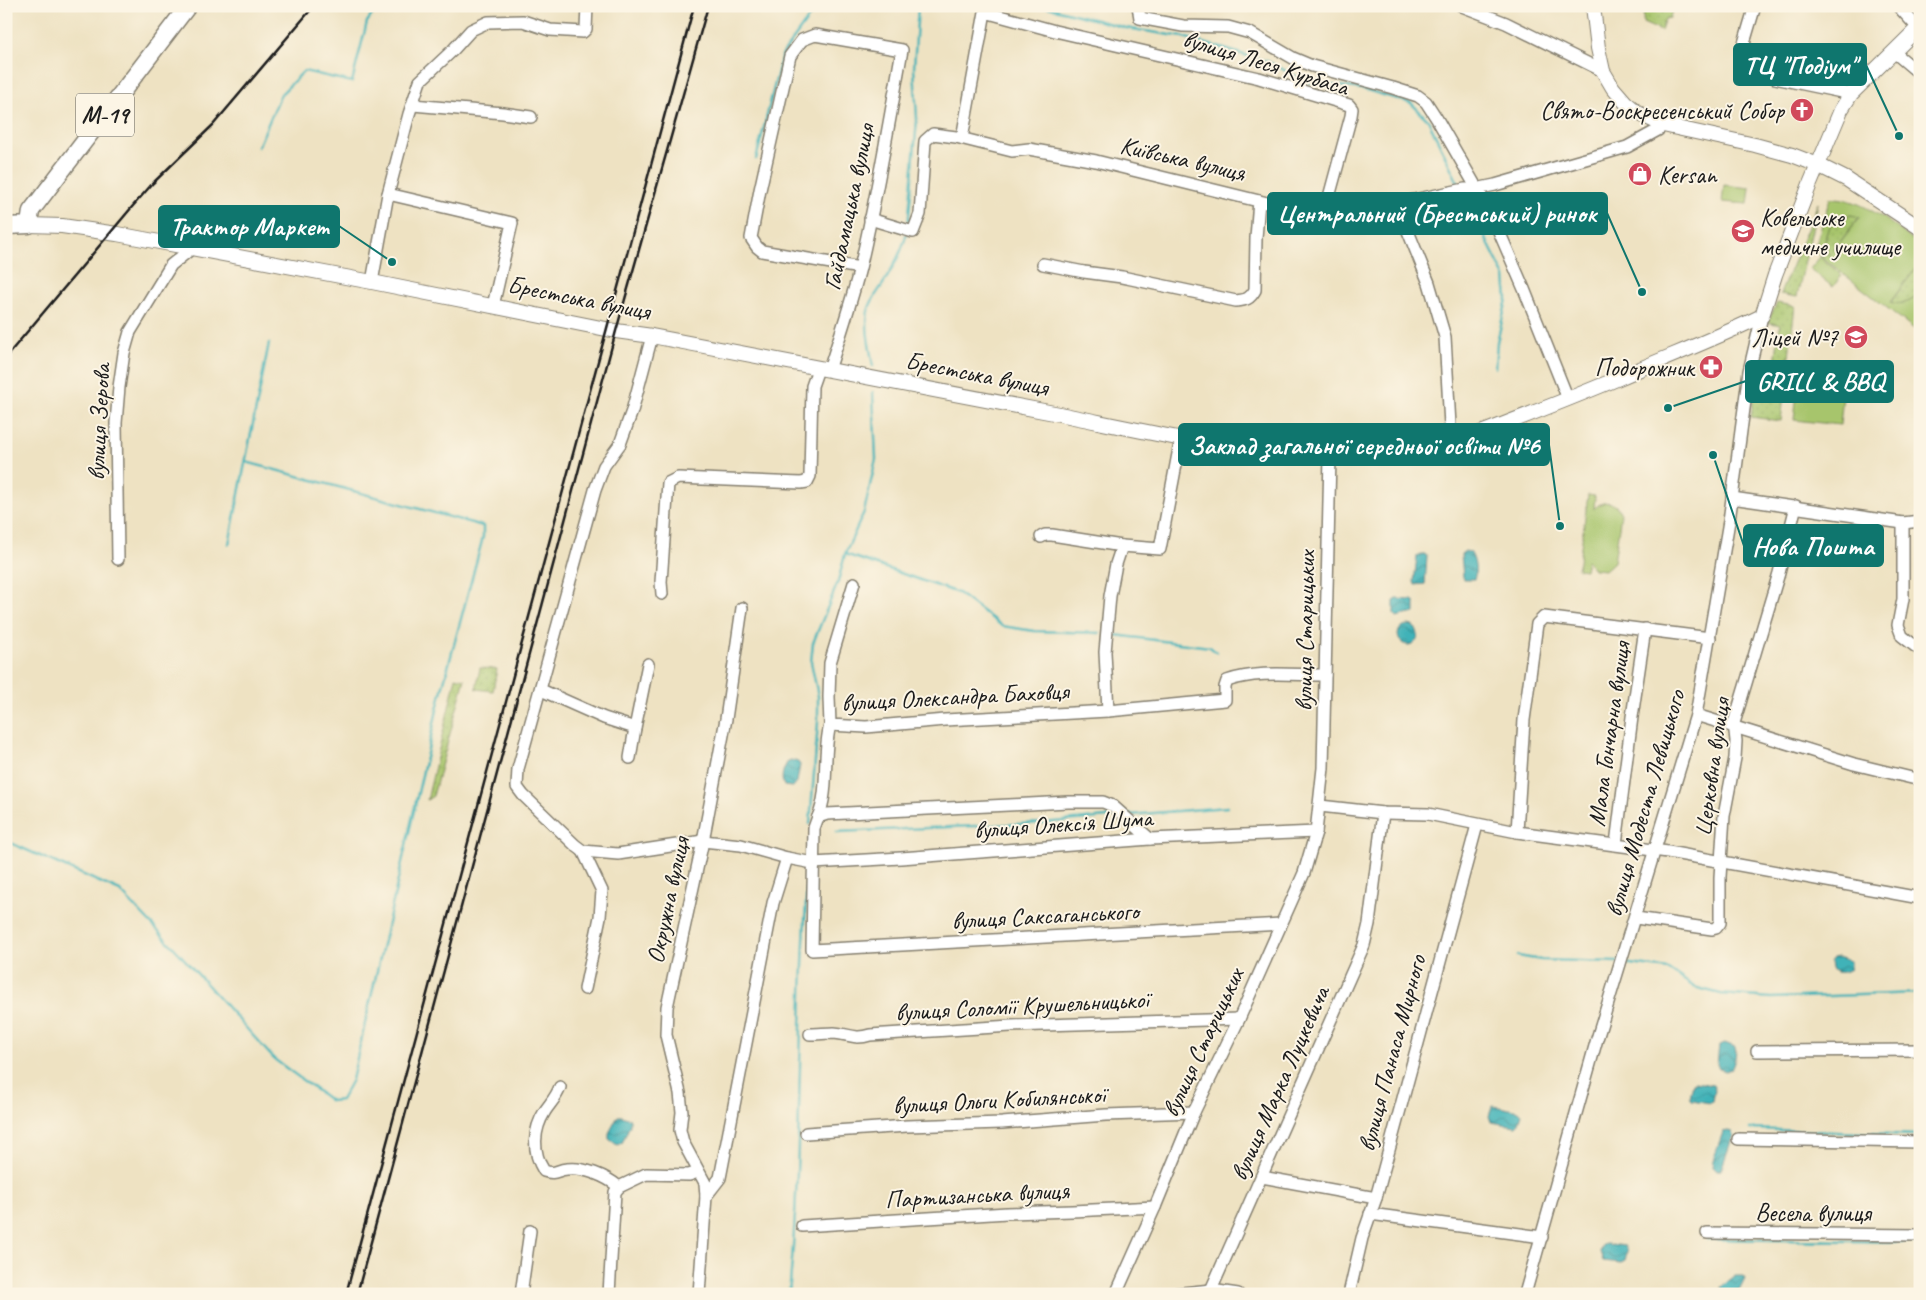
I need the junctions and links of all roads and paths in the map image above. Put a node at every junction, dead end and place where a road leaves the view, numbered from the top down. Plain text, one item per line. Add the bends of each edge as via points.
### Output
1 (188, 6) edge
2 (587, 6) edge
3 (1138, 6) edge
4 (1462, 6) edge
5 (1593, 6) edge
6 (1755, 6) edge
7 (1898, 6) edge
8 (1919, 27) edge
9 (1894, 52) junction
10 (1603, 68) junction
11 (1920, 74) edge
12 (1851, 94) junction
13 (413, 105) junction
14 (531, 117) dead end
15 (1663, 125) junction
16 (962, 138) junction
17 (1818, 165) junction
18 (1476, 189) junction
19 (388, 194) junction
20 (1259, 201) junction
21 (1397, 204) junction
22 (1333, 214) junction
23 (870, 219) junction
24 (29, 225) junction
25 (6, 226) edge
26 (1920, 228) edge
27 (191, 249) junction
28 (1043, 264) dead end
29 (860, 268) junction
30 (372, 282) junction
31 (493, 306) junction
32 (1762, 316) junction
33 (652, 336) junction
34 (823, 370) junction
35 (1568, 399) junction
36 (1181, 438) junction
37 (1451, 443) junction
38 (1330, 456) junction
39 (1732, 498) junction
40 (1796, 506) junction
41 (1920, 521) edge
42 (1903, 522) junction
43 (1041, 537) dead end
44 (1122, 546) junction
45 (118, 559) dead end
46 (854, 583) dead end
47 (662, 594) dead end
48 (742, 608) dead end
49 (1645, 629) junction
50 (1710, 638) junction
51 (1920, 650) edge
52 (648, 664) dead end
53 (1325, 675) junction
54 (541, 690) junction
55 (1108, 711) junction
56 (1696, 715) junction
57 (830, 725) junction
58 (1734, 727) junction
59 (635, 728) junction
60 (630, 758) dead end
61 (1920, 780) edge
62 (1320, 806) junction
63 (1383, 813) junction
64 (818, 817) junction
65 (1477, 824) junction
66 (1316, 832) junction
67 (1517, 832) junction
68 (1150, 839) junction
69 (703, 841) junction
70 (1616, 844) junction
71 (1656, 850) junction
72 (583, 851) junction
73 (787, 858) junction
74 (1721, 861) junction
75 (813, 862) junction
76 (1920, 898) edge
77 (1636, 918) junction
78 (1281, 924) junction
79 (585, 989) dead end
80 (1238, 1019) junction
81 (810, 1034) dead end
82 (1757, 1050) dead end
83 (1920, 1050) edge
84 (560, 1087) dead end
85 (1194, 1112) junction
86 (806, 1133) dead end
87 (1738, 1140) dead end
88 (1920, 1142) edge
89 (698, 1172) junction
90 (1262, 1177) junction
91 (619, 1187) junction
92 (706, 1196) junction
93 (1376, 1198) junction
94 (1155, 1207) junction
95 (1370, 1214) junction
96 (802, 1226) dead end
97 (530, 1231) dead end
98 (1707, 1234) dead end
99 (1920, 1235) edge
100 (1542, 1237) junction
101 (1212, 1290) junction
102 (521, 1294) edge
103 (608, 1294) edge
104 (699, 1294) edge
105 (1116, 1294) edge
106 (1173, 1294) edge
107 (1238, 1294) edge
108 (1349, 1294) edge
109 (1525, 1294) edge

1 - 24 highway, М-19 via 31,211
2 - 13 street via 586,29 583,32 563,32 512,20 488,22 471,30 420,82
3 - 18 street, вулиця Леся Курбаса via 1140,18 1183,26 1228,27 1250,33 1293,58 1418,96 1437,119
4 - 10 street via 1506,23 1599,69
5 - 10 main road
6 - 12 street via 1744,43 1754,60 1775,78
7 - 8 street
8 - 9 main road
9 - 11 street
9 - 12 main road
10 - 15 main road via 1613,88 1626,102 1638,113
12 - 17 main road
13 - 14 street
13 - 19 street
15 - 17 main road via 1755,145
15 - 18 street, Київська вулиця via 1627,147
16 - 20 street, Київська вулиця via 1012,151 1029,149 1096,161
16 - 22 street, вулиця Леся Курбаса via 985,12 1259,78 1349,105 1351,116 1329,197
16 - 23 street, Київська вулиця via 933,134 925,141 920,214 912,232
17 - 26 main road via 1846,179
17 - 32 main road
18 - 21 street, Київська вулиця
18 - 35 street, вулиця Леся Курбаса via 1508,249
19 - 30 street
19 - 31 street via 512,222
20 - 22 street, Київська вулиця
20 - 28 street via 1255,290 1252,297 1245,300 1236,301
21 - 22 street, Київська вулиця
21 - 37 street via 1429,283 1445,337
23 - 29 street, Гайдамацька вулиця
23 - 29 street, Гайдамацька вулиця via 902,50 815,35 802,40 790,56 751,238 762,251
24 - 25 highway, Брестська вулиця
24 - 27 main road, Брестська вулиця via 90,230
27 - 30 main road, Брестська вулиця
27 - 45 street, вулиця Зерова via 171,265 130,332 124,353 116,424
29 - 34 street, Гайдамацька вулиця via 844,326
30 - 31 main road, Брестська вулиця
31 - 33 main road, Брестська вулиця
32 - 35 main road, Брестська вулиця
32 - 39 street, вулиця Модеста Левицького via 1748,371
33 - 34 main road, Брестська вулиця
33 - 54 street via 620,444 604,466 595,490
34 - 36 main road, Брестська вулиця
34 - 47 street, Гайдамацька вулиця via 812,386 810,476 807,482 678,478 668,483
35 - 37 main road, Брестська вулиця
36 - 38 main road, Брестська вулиця via 1286,454
36 - 44 street via 1160,549
37 - 38 main road, Брестська вулиця via 1385,454
38 - 53 street, вулиця Старицьких
39 - 40 street
39 - 50 street, вулиця Модеста Левицького
40 - 42 street
40 - 58 street, Церковна вулиця via 1780,574
41 - 42 street
42 - 51 street via 1903,599 1898,625 1902,636
43 - 44 street via 1045,534
44 - 55 street via 1110,596 1106,652
46 - 57 street, вулиця Олександра Баховця via 830,663
48 - 69 street, Окружна вулиця via 726,719
49 - 50 street
49 - 67 street via 1544,617 1537,624 1524,720
49 - 70 street, Мала Гончарна вулиця
50 - 56 street, вулиця Модеста Левицького
52 - 59 street
53 - 55 street, вулиця Олександра Баховця via 1234,678 1227,681 1225,700
53 - 62 street, вулиця Старицьких
54 - 59 street
54 - 72 street via 518,769 517,787
55 - 57 street, вулиця Олександра Баховця via 866,727
56 - 58 street
56 - 71 street, вулиця Модеста Левицького
57 - 64 street via 826,737 822,809
58 - 61 street via 1854,764
58 - 74 street, Церковна вулиця via 1735,758 1724,816
59 - 60 street
62 - 63 street
62 - 66 street, вулиця Старицьких
63 - 65 street, Церковна вулиця via 1428,814
63 - 90 street, вулиця Марка Луцкевича via 1364,945
64 - 68 street via 827,814 1103,802 1113,806
64 - 75 street via 814,828
65 - 67 street, Церковна вулиця
65 - 93 street, вулиця Панаса Мирного
66 - 68 street, вулиця Олексія Шума
66 - 78 street, вулиця Старицьких via 1304,873
67 - 70 street, Церковна вулиця
68 - 75 street, вулиця Олексія Шума
69 - 72 street, вулиця Олексія Шума via 618,854
69 - 73 street, вулиця Олексія Шума via 740,845
69 - 89 street, Окружна вулиця via 667,1007 666,1035 680,1093 682,1142
70 - 71 street, Церковна вулиця
71 - 74 street, Церковна вулиця
71 - 77 street, вулиця Модеста Левицького
72 - 79 street via 602,891
73 - 75 street, вулиця Олексія Шума
73 - 92 street, Окружна вулиця via 773,903 720,1178
74 - 76 street, Церковна вулиця
74 - 77 street, Церковна вулиця via 1720,923 1716,928
75 - 78 street, вулиця Саксаганського via 812,950
77 - 100 street, вулиця Модеста Левицького via 1620,963
78 - 80 street, вулиця Старицьких
80 - 81 street, вулиця Соломії Крушельницької via 1011,1026 862,1038 836,1033
80 - 85 street, вулиця Старицьких
82 - 83 street
84 - 91 street via 540,1121 535,1145 544,1171 553,1174 566,1169 579,1170 611,1180
85 - 86 street, вулиця Ольги Кобилянської
85 - 94 street, вулиця Старицьких
87 - 88 street
89 - 91 street via 689,1176 646,1174
89 - 92 street, Окружна вулиця via 705,1183
90 - 93 street
90 - 101 street, вулиця Марка Луцкевича
91 - 103 street via 615,1192
92 - 104 street, Окружна вулиця
93 - 95 street, вулиця Панаса Мирного
94 - 96 street, Партизанська вулиця
94 - 105 street, вулиця Старицьких
95 - 100 street
95 - 108 street, вулиця Панаса Мирного
97 - 102 street
98 - 99 street, Весела вулиця
100 - 109 street, вулиця Модеста Левицького
101 - 106 street
101 - 107 street

